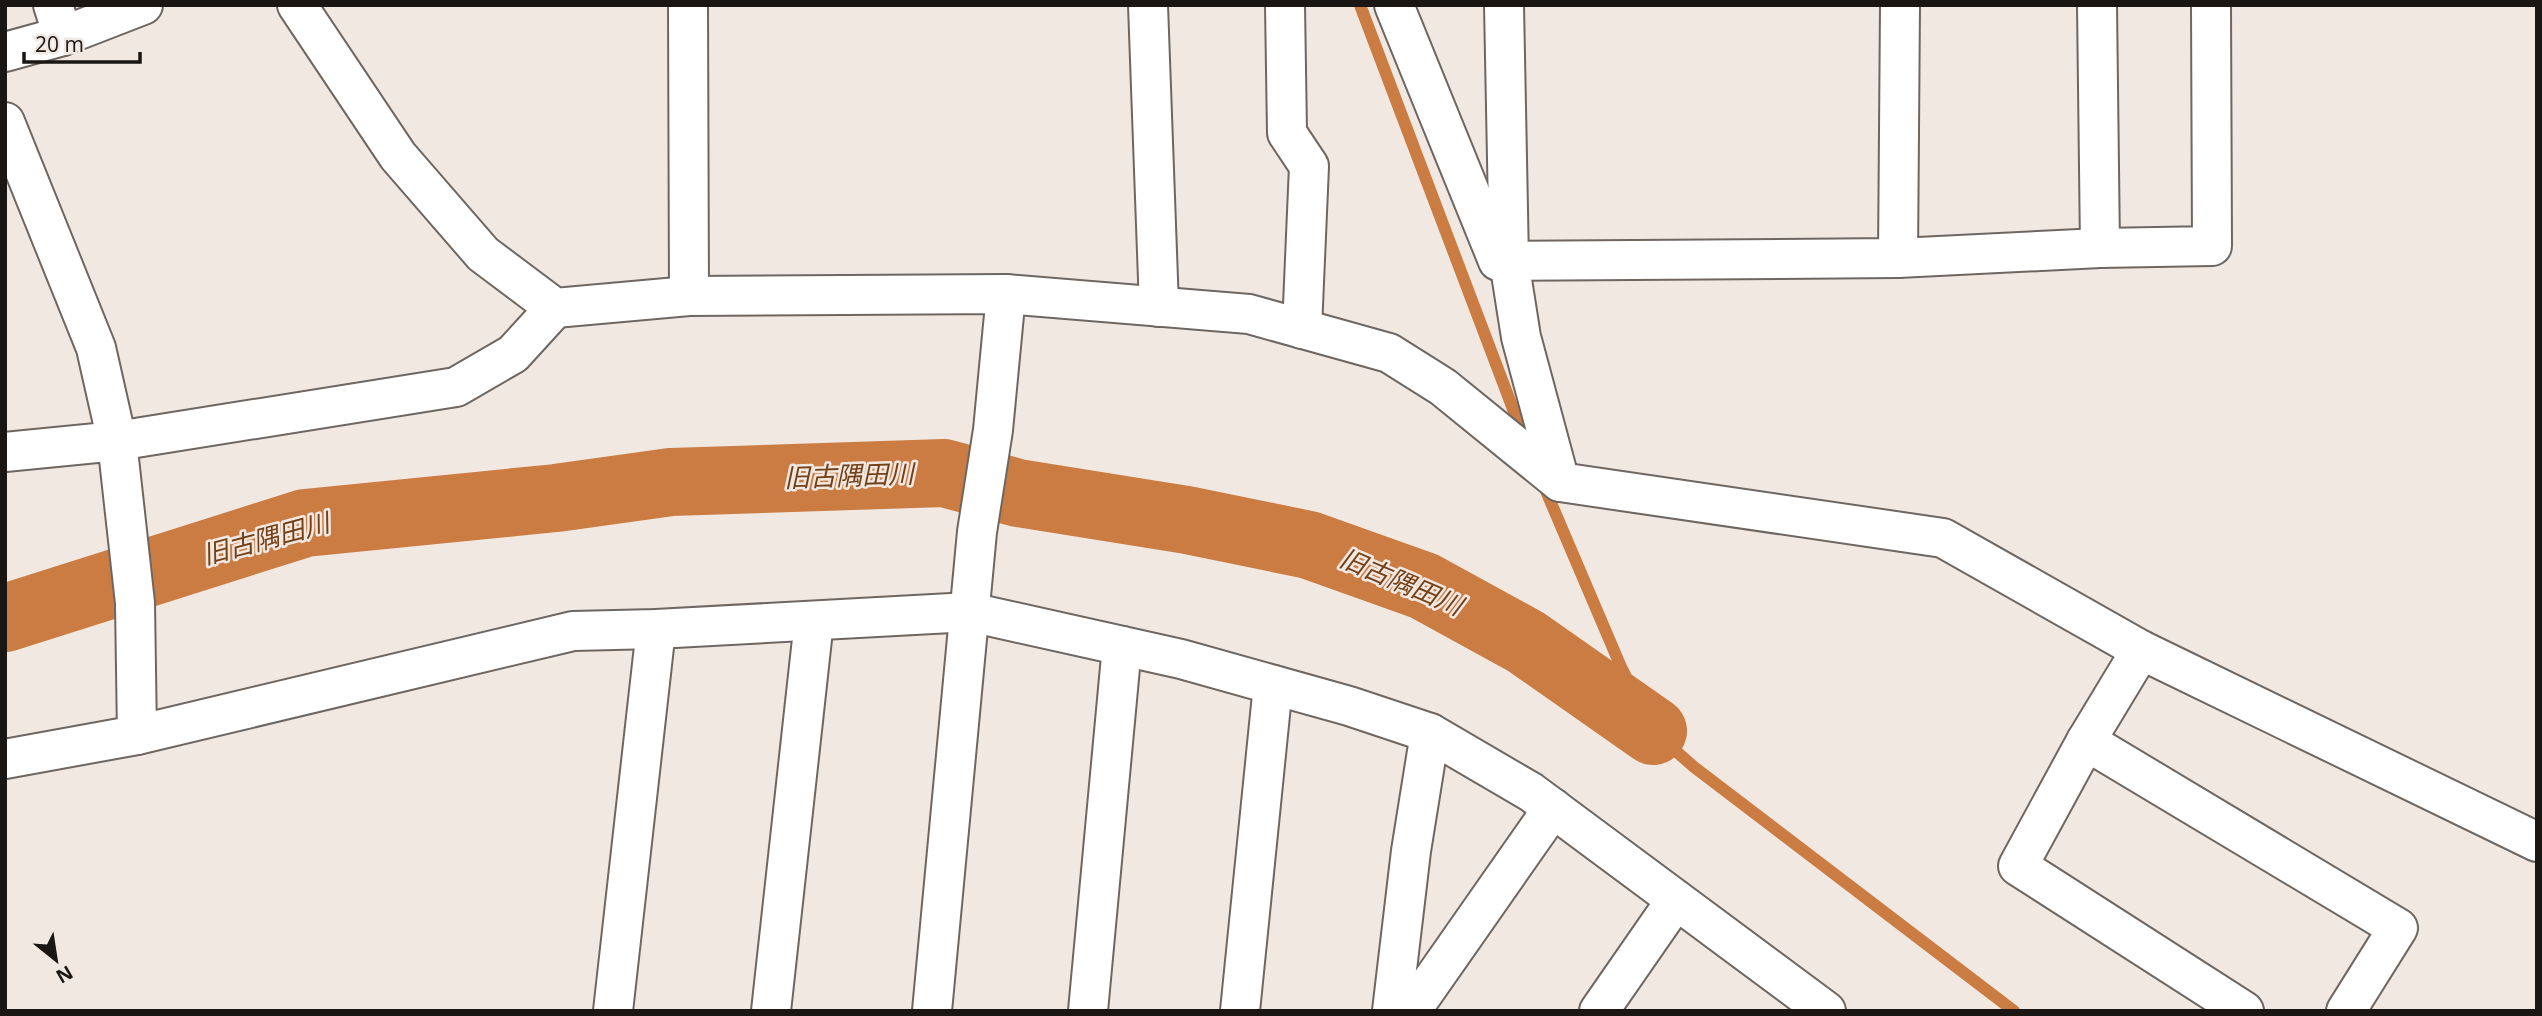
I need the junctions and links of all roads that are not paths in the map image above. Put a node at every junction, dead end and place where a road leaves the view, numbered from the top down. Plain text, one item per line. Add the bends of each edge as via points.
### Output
1 (143, 5) edge
2 (297, 5) edge
3 (688, 5) edge
4 (1148, 5) edge
5 (1285, 5) edge
6 (1394, 5) edge
7 (1504, 5) edge
8 (1900, 5) edge
9 (2097, 5) edge
10 (2211, 5) edge
11 (58, 20) edge
12 (5, 52) edge
13 (5, 122) edge
14 (2100, 248) junction
15 (1898, 258) junction
16 (1509, 261) junction
17 (1006, 293) junction
18 (689, 296) junction
19 (1159, 307) junction
20 (555, 308) junction
21 (1302, 329) junction
22 (117, 441) junction
23 (5, 452) edge
24 (1560, 482) junction
25 (970, 612) junction
26 (814, 621) junction
27 (656, 629) junction
28 (1122, 646) junction
29 (2141, 650) junction
30 (1273, 685) junction
31 (1430, 733) junction
32 (137, 736) junction
33 (2085, 741) junction
34 (5, 759) edge
35 (1553, 808) junction
36 (2537, 842) edge
37 (1676, 900) junction
38 (1802, 1004) edge
39 (613, 1011) edge
40 (771, 1011) edge
41 (933, 1011) edge
42 (1088, 1011) edge
43 (1240, 1011) edge
44 (1392, 1011) edge
45 (1411, 1011) edge
46 (1599, 1011) edge
47 (2244, 1011) edge
48 (2346, 1011) edge

1 - 11 street
2 - 20 street via 398,156 483,254
3 - 18 street
4 - 19 street
5 - 21 street via 1287,133 1309,166
6 - 16 street via 1498,261
7 - 16 street
8 - 15 street
9 - 14 street
10 - 14 street via 2212,246
11 - 12 street
13 - 22 street via 96,348
14 - 15 street
15 - 16 street
16 - 24 street via 1521,337
17 - 18 street
17 - 19 street
17 - 25 street
18 - 20 street
19 - 21 street via 1249,314
20 - 22 street via 513,354 456,387
21 - 24 street via 1388,353 1443,387
22 - 23 street
22 - 32 street via 135,603
24 - 29 street via 1943,538
25 - 26 street
25 - 28 street
25 - 41 street
26 - 27 street
26 - 40 street
27 - 32 street via 573,631
27 - 39 street
28 - 30 street
28 - 42 street
29 - 33 street
29 - 36 street
30 - 31 street
30 - 43 street
31 - 35 street
31 - 44 street
32 - 34 street
33 - 47 street via 2018,866
33 - 48 street via 2398,928
35 - 37 street
35 - 45 street
37 - 38 street
37 - 46 street

